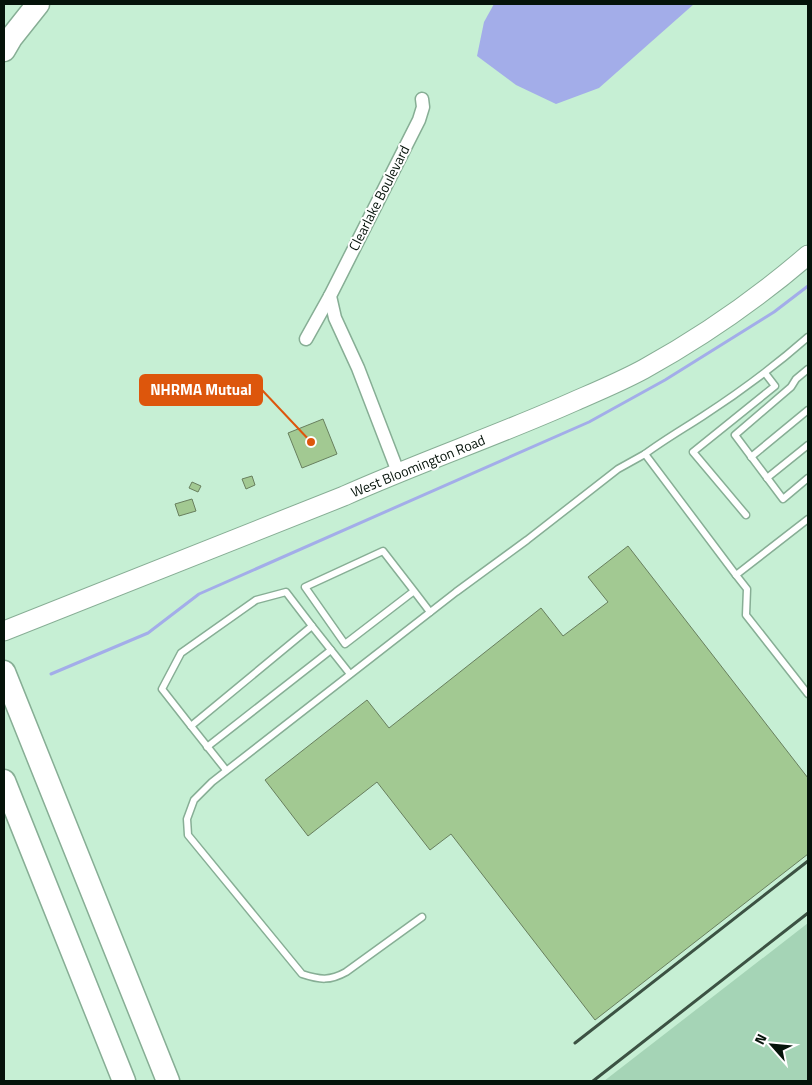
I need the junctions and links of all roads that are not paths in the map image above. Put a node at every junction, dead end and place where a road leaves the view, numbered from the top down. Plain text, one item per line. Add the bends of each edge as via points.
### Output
1 (38, 4) edge
2 (4, 50) edge
3 (422, 98) dead end
4 (808, 255) edge
5 (330, 296) junction
6 (808, 338) edge
7 (306, 339) dead end
8 (808, 369) edge
9 (765, 373) junction
10 (808, 410) edge
11 (808, 445) edge
12 (645, 454) junction
13 (751, 457) junction
14 (398, 472) junction
15 (767, 478) junction
16 (808, 478) edge
17 (746, 515) dead end
18 (808, 519) edge
19 (736, 575) junction
20 (414, 590) junction
21 (430, 612) junction
22 (312, 626) junction
23 (4, 631) edge
24 (332, 650) junction
25 (4, 653) edge
26 (4, 672) edge
27 (350, 674) junction
28 (808, 694) edge
29 (190, 726) junction
30 (27, 731) junction
31 (207, 747) junction
32 (226, 770) junction
33 (4, 781) edge
34 (4, 820) edge
35 (422, 916) dead end
36 (67, 940) junction
37 (124, 1081) edge
38 (168, 1081) edge

1 - 2 highway
3 - 5 street, Clearlake Boulevard via 419,120
4 - 14 main road, West Bloomington Road via 718,324 644,369 547,413
5 - 7 street, Clearlake Boulevard
5 - 14 street
6 - 9 lane
8 - 13 lane via 735,435
9 - 12 lane
9 - 17 lane via 774,386 694,452
10 - 13 lane
11 - 15 lane
12 - 19 lane
12 - 21 lane via 618,469
13 - 15 lane
14 - 23 main road, West Bloomington Road
15 - 16 lane via 783,499
18 - 19 lane
19 - 28 lane via 747,589 746,615
20 - 20 lane via 345,644 305,587 383,551
20 - 21 lane
21 - 27 lane
22 - 24 lane
22 - 29 lane
22 - 29 lane via 286,592 256,600 182,653 162,689
24 - 27 lane
24 - 31 lane
25 - 30 highway
26 - 30 highway
27 - 32 lane
29 - 31 lane
30 - 38 highway
31 - 32 lane
32 - 35 lane via 194,800 187,819 188,836 302,974 334,978
33 - 36 highway
34 - 36 highway
36 - 37 highway

